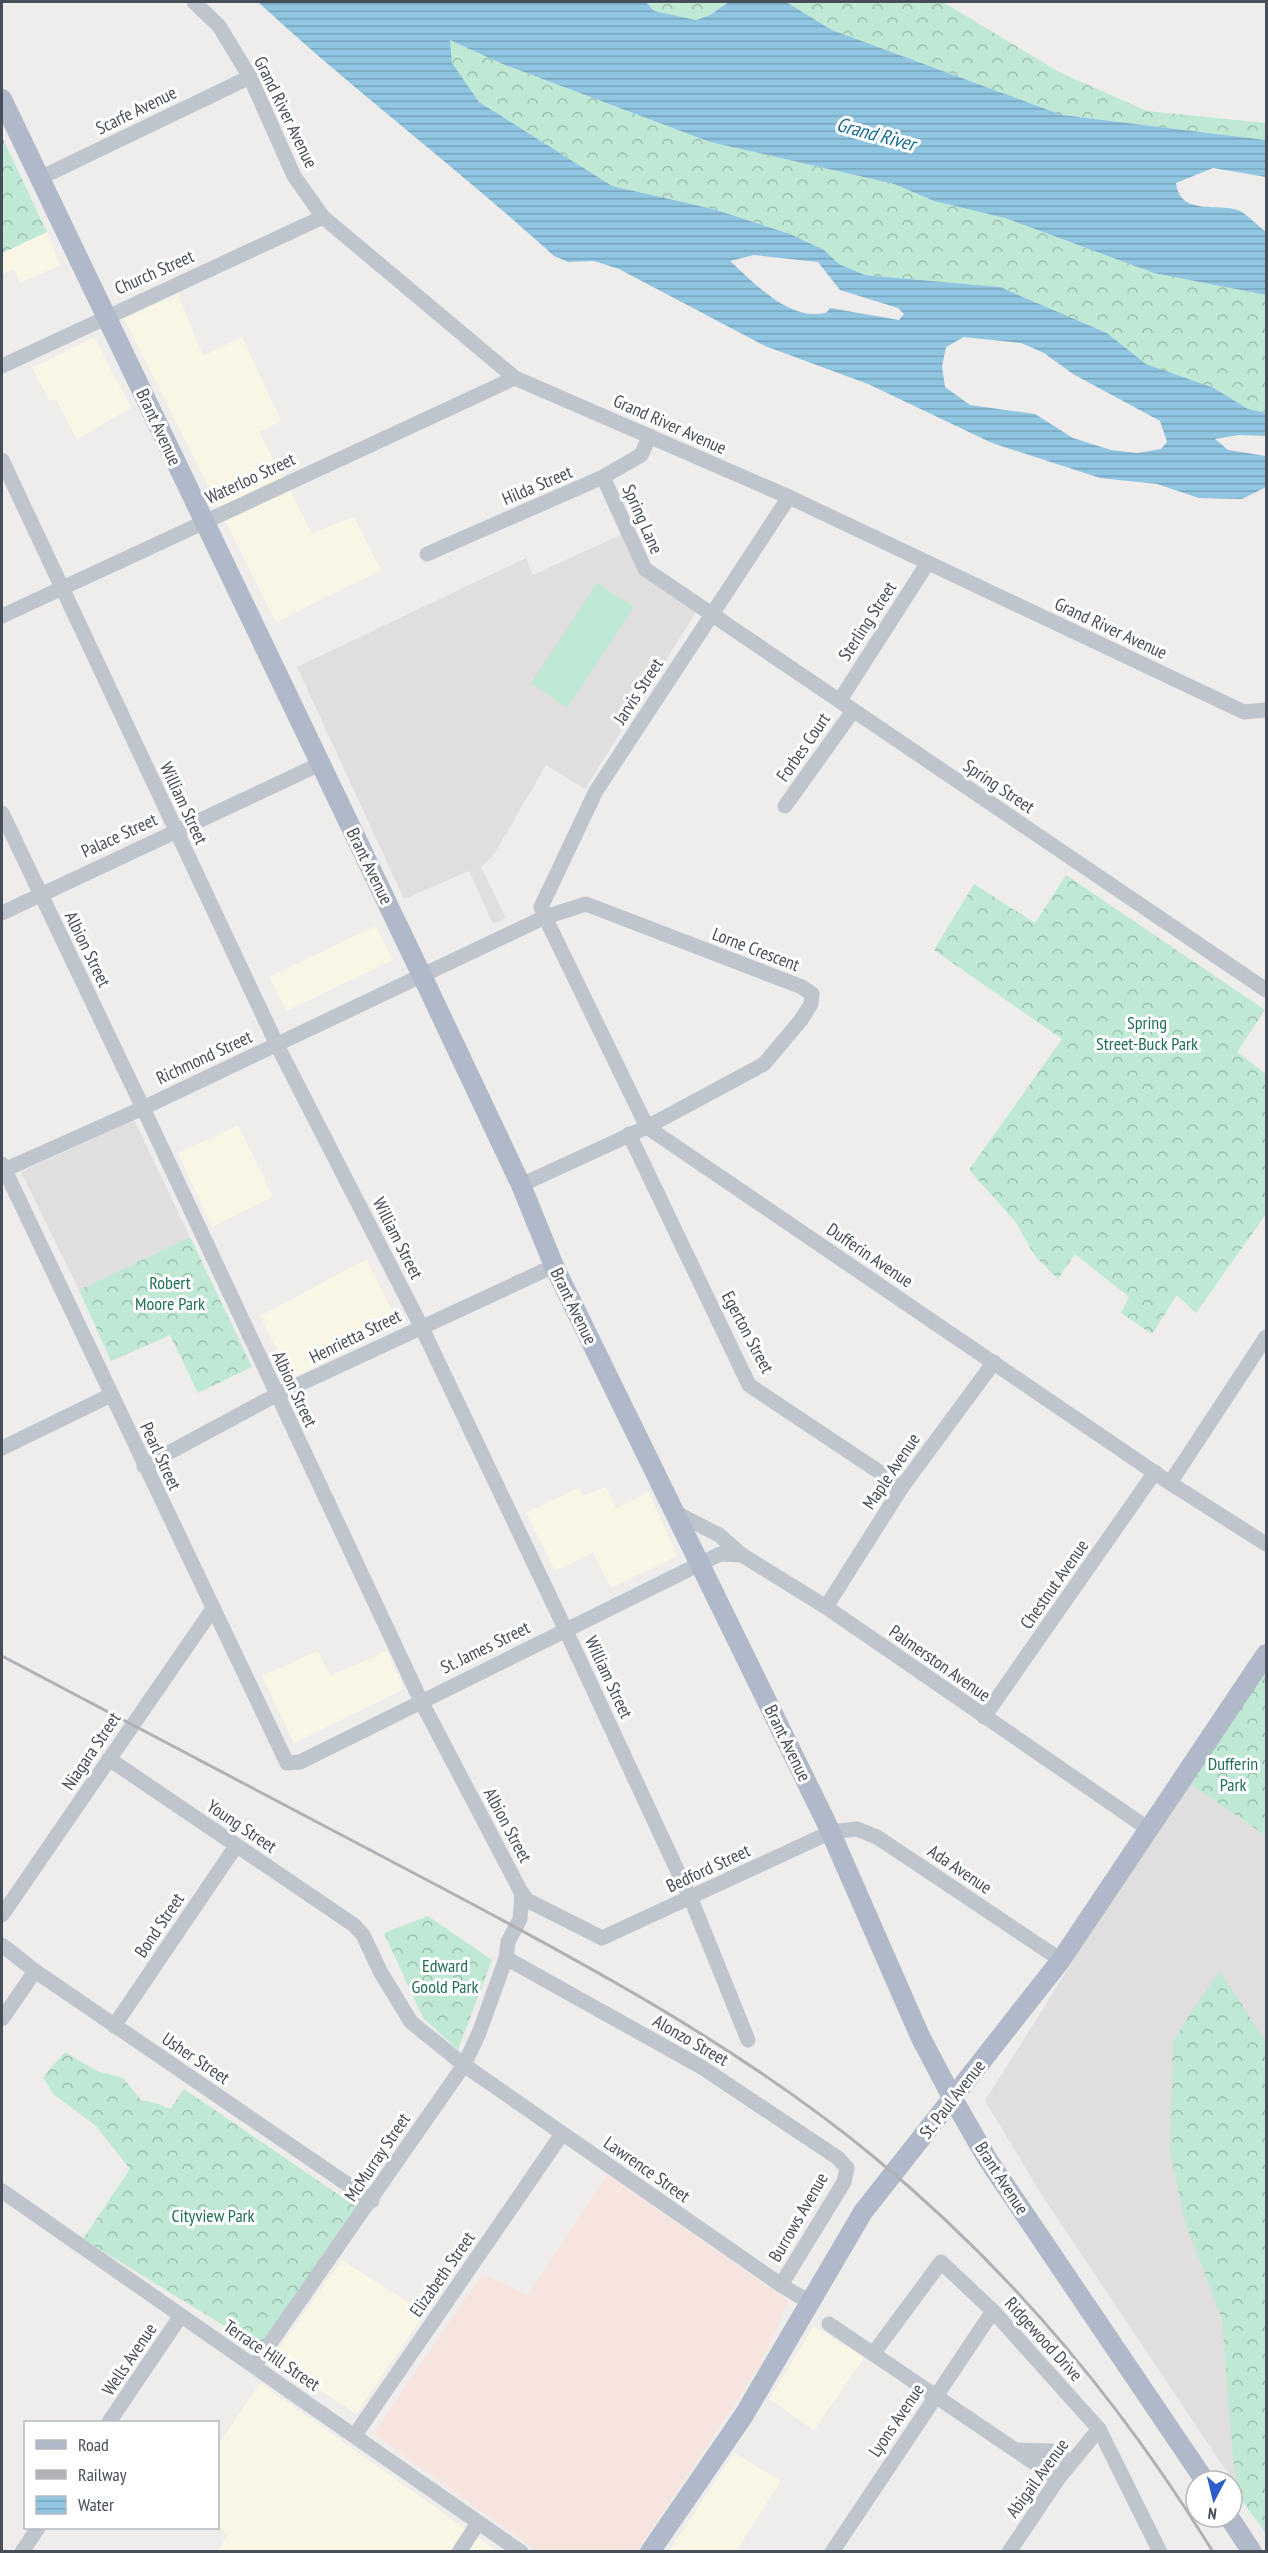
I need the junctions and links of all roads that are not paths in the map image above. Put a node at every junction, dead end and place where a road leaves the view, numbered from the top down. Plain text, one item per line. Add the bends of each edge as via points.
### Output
1 (194, 2) edge
2 (250, 77) junction
3 (2, 99) edge
4 (40, 178) junction
5 (323, 217) junction
6 (106, 315) junction
7 (2, 366) edge
8 (515, 378) junction
9 (650, 436) junction
10 (2, 460) edge
11 (603, 477) junction
12 (789, 497) junction
13 (204, 521) junction
14 (427, 554) dead end
15 (927, 564) junction
16 (60, 587) junction
17 (711, 614) junction
18 (2, 616) edge
19 (840, 700) junction
20 (1266, 710) edge
21 (853, 711) junction
22 (320, 764) junction
23 (785, 806) dead end
24 (2, 813) edge
25 (175, 830) junction
26 (39, 894) junction
27 (2, 912) edge
28 (545, 917) junction
29 (422, 975) junction
30 (1266, 990) edge
31 (277, 1045) junction
32 (144, 1108) junction
33 (646, 1127) junction
34 (629, 1134) junction
35 (2, 1168) edge
36 (521, 1185) junction
37 (554, 1266) junction
38 (421, 1326) junction
39 (1266, 1337) edge
40 (994, 1362) junction
41 (111, 1395) junction
42 (276, 1395) junction
43 (2, 1448) edge
44 (144, 1466) junction
45 (1155, 1472) junction
46 (1170, 1483) junction
47 (902, 1486) junction
48 (676, 1513) junction
49 (1266, 1545) edge
50 (742, 1555) junction
51 (701, 1564) junction
52 (826, 1607) junction
53 (212, 1610) junction
54 (566, 1630) junction
55 (1266, 1654) edge
56 (421, 1701) junction
57 (984, 1717) junction
58 (109, 1759) junction
59 (287, 1763) joint
60 (1150, 1830) junction
61 (831, 1832) junction
62 (236, 1846) junction
63 (522, 1893) junction
64 (691, 1901) junction
65 (543, 1908) junction
66 (2, 1915) edge
67 (602, 1938) joint
68 (2, 1945) edge
69 (506, 1958) junction
70 (1061, 1960) junction
71 (35, 1971) junction
72 (2, 2019) edge
73 (114, 2026) junction
74 (748, 2040) dead end
75 (464, 2065) junction
76 (953, 2099) junction
77 (562, 2134) junction
78 (846, 2169) joint
79 (2, 2191) edge
80 (372, 2200) junction
81 (781, 2285) junction
82 (811, 2302) junction
83 (993, 2311) junction
84 (180, 2317) junction
85 (829, 2324) dead end
86 (873, 2354) junction
87 (255, 2365) junction
88 (934, 2397) junction
89 (110, 2421) edge
90 (1098, 2429) junction
91 (355, 2435) junction
92 (1016, 2450) junction
93 (1071, 2463) junction
94 (1197, 2469) edge
95 (1058, 2479) junction
96 (478, 2523) junction
97 (37, 2529) edge
98 (1237, 2529) edge
99 (22, 2552) edge
100 (459, 2552) edge
101 (521, 2552) edge
102 (650, 2552) edge
103 (832, 2552) edge
104 (1009, 2552) edge
105 (1160, 2552) edge
106 (1252, 2552) edge

1 - 2 street, Grand River Avenue via 219,26
2 - 4 street, Scarfe Avenue
2 - 5 street, Grand River Avenue via 294,176
3 - 4 main road, Brant Avenue
4 - 6 main road, Brant Avenue
5 - 6 street, Church Street
5 - 8 street, Grand River Avenue
6 - 7 street, Church Street
6 - 13 main road, Brant Avenue
8 - 9 street, Grand River Avenue
8 - 13 street, Waterloo Street
9 - 11 street, Hilda Street via 641,455
9 - 12 street, Grand River Avenue
10 - 16 street, William Street
11 - 14 street, Hilda Street
11 - 17 street, Spring Lane via 645,569
12 - 15 street, Grand River Avenue
12 - 17 street, Jarvis Street
13 - 16 street, Waterloo Street
13 - 22 main road, Brant Avenue
15 - 19 street, Sterling Street
15 - 20 street, Grand River Avenue via 1244,712
16 - 18 street, Waterloo Street
16 - 25 street, William Street
17 - 19 street, Spring Street
17 - 28 street, Jarvis Street via 596,791 541,908
19 - 21 street, Spring Street
21 - 23 street, Forbes Court
21 - 30 street, Spring Street
22 - 25 street, Palace Street
22 - 29 main road, Brant Avenue
24 - 26 street, Albion Street
25 - 26 street, Palace Street
25 - 31 street, William Street
26 - 27 street, Palace Street
26 - 32 street, Albion Street
28 - 29 street, Lorne Crescent
28 - 33 street
28 - 33 street, Lorne Crescent via 586,904 812,994 801,1020 764,1064
29 - 31 street, Richmond Street
29 - 36 main road, Brant Avenue
31 - 32 street, Richmond Street
31 - 38 street, William Street
32 - 35 street, Richmond Street
32 - 42 street, Albion Street
33 - 34 street, Lorne Crescent
33 - 40 street, Dufferin Avenue
34 - 36 street, Lorne Crescent
34 - 47 street, Egerton Street via 749,1385
35 - 41 street, Pearl Street
36 - 37 main road, Brant Avenue
37 - 38 street, Henrietta Street
37 - 48 main road, Brant Avenue
38 - 42 street, Henrietta Street
38 - 54 street, William Street
39 - 46 street
40 - 45 street, Dufferin Avenue
40 - 47 street, Maple Avenue
41 - 43 street
41 - 44 street, Pearl Street
42 - 44 street, Henrietta Street
42 - 56 street, Albion Street
44 - 53 street, Pearl Street
45 - 46 street, Dufferin Avenue
45 - 57 street, Chestnut Avenue
46 - 49 street, Dufferin Avenue
47 - 52 street, Maple Avenue
48 - 50 street, Palmerston Avenue via 719,1535
48 - 51 main road, Brant Avenue
50 - 51 street via 720,1554
50 - 52 street, Palmerston Avenue
51 - 54 street, St. James Street
51 - 61 main road, Brant Avenue
52 - 57 street, Palmerston Avenue
53 - 58 street, Niagara Street
53 - 59 street, Pearl Street
54 - 56 street, St. James Street
54 - 64 street, William Street
55 - 60 main road, St. Paul Avenue
56 - 59 street, St. James Street via 300,1762
56 - 63 street, Albion Street
57 - 60 street, Palmerston Avenue
58 - 62 street, Young Street
58 - 66 street, Niagara Street
60 - 70 main road, St. Paul Avenue
61 - 64 street, Bedford Street
61 - 70 street, Ada Avenue via 857,1829 878,1837
61 - 76 main road, Brant Avenue via 920,2036
62 - 73 street, Bond Street
62 - 75 street, Young Street via 354,1925 411,2022
63 - 65 street, Albion Street
63 - 69 street, McMurray Street via 520,1919 508,1942
64 - 67 street, Bedford Street
64 - 74 street, William Street
65 - 67 street, Albion Street
65 - 69 street, McMurray Street via 527,1923
68 - 71 street, Usher Street
69 - 75 street, McMurray Street
69 - 78 street, Alonzo Street via 703,2068 838,2158
70 - 76 main road, St. Paul Avenue
71 - 72 street
71 - 73 street, Usher Street
73 - 80 street, Usher Street
75 - 77 street, Lawrence Street
75 - 80 street, McMurray Street
76 - 82 main road, St. Paul Avenue via 863,2212
76 - 94 main road, Brant Avenue via 988,2160
77 - 81 street, Lawrence Street
77 - 91 street, Elizabeth Street
78 - 81 street, Burrows Avenue via 844,2182
79 - 84 street, Terrace Hill Street
80 - 87 street, McMurray Street
81 - 82 street, Lawrence Street
82 - 102 main road, St. Paul Avenue via 744,2415
83 - 86 street, Ridgewood Drive via 941,2262
83 - 88 street, Lyons Avenue
83 - 90 street, Ridgewood Drive
84 - 87 street, Terrace Hill Street
84 - 89 street, Wells Avenue
85 - 86 street
86 - 88 street
87 - 91 street, Terrace Hill Street
88 - 92 street
88 - 103 street, Lyons Avenue
90 - 93 street, Abigail Avenue
90 - 105 street, Ridgewood Drive
91 - 96 street, Terrace Hill Street
92 - 93 street via 1052,2451
92 - 95 street
93 - 95 street, Abigail Avenue
95 - 104 street, Abigail Avenue
96 - 100 street
96 - 101 street, Terrace Hill Street
97 - 99 street
98 - 106 main road

